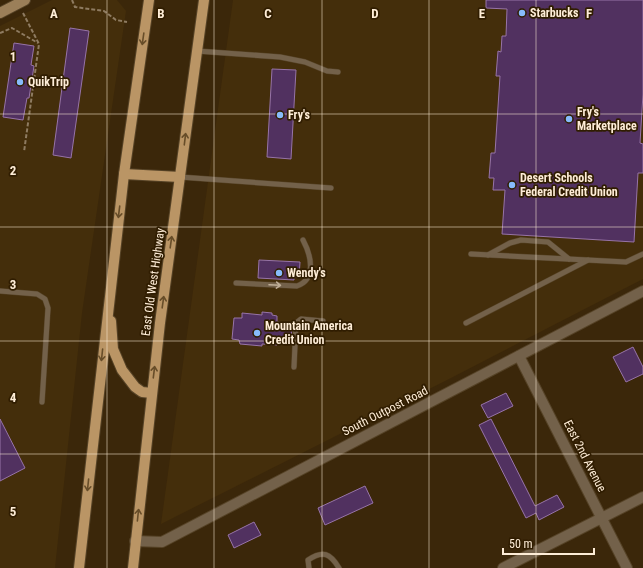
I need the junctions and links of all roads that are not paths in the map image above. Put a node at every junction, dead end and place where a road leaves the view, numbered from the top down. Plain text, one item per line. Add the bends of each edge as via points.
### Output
1 (25, 0) edge
2 (149, 0) edge
3 (204, 0) edge
4 (0, 13) edge
5 (197, 51) junction
6 (338, 72) dead end
7 (124, 174) junction
8 (180, 177) junction
9 (330, 188) dead end
10 (303, 240) dead end
11 (471, 254) dead end
12 (643, 254) edge
13 (487, 255) junction
14 (569, 259) junction
15 (589, 260) junction
16 (236, 283) dead end
17 (0, 291) edge
18 (643, 291) edge
19 (109, 297) junction
20 (323, 321) dead end
21 (466, 323) dead end
22 (519, 356) junction
23 (294, 367) dead end
24 (152, 393) junction
25 (42, 402) dead end
26 (643, 497) edge
27 (602, 518) junction
28 (135, 541) junction
29 (79, 568) edge
30 (133, 568) edge
31 (309, 568) edge
32 (338, 568) edge
33 (504, 568) edge
34 (627, 568) edge

1 - 4 main road
2 -> 7 main road
3 - 5 main road, East Old West Highway
5 - 6 lane via 280,57
8 -> 5 main road, East Old West Highway
7 - 8 main road
7 -> 19 main road
8 - 9 lane
24 -> 8 main road, East Old West Highway
16 -> 10 lane via 297,286 302,284 310,274 310,256
11 - 13 lane
12 - 15 lane via 626,262
13 - 14 lane
13 - 14 lane via 520,240 548,242
14 - 15 lane
15 - 21 lane
17 - 25 lane via 37,294 45,299 48,308
18 - 22 street, South Outpost Road
19 - 24 main road via 113,349 117,360 135,387 142,392
19 -> 29 main road
20 - 23 lane via 301,319 296,323
22 - 27 street, East 2nd Avenue
22 - 28 street, South Outpost Road via 162,542
28 -> 24 main road, East Old West Highway
26 - 27 street
27 - 33 street
27 - 34 street, East 2nd Avenue
28 - 30 main road, East Old West Highway
31 - 32 lane via 308,560 326,554 332,557

